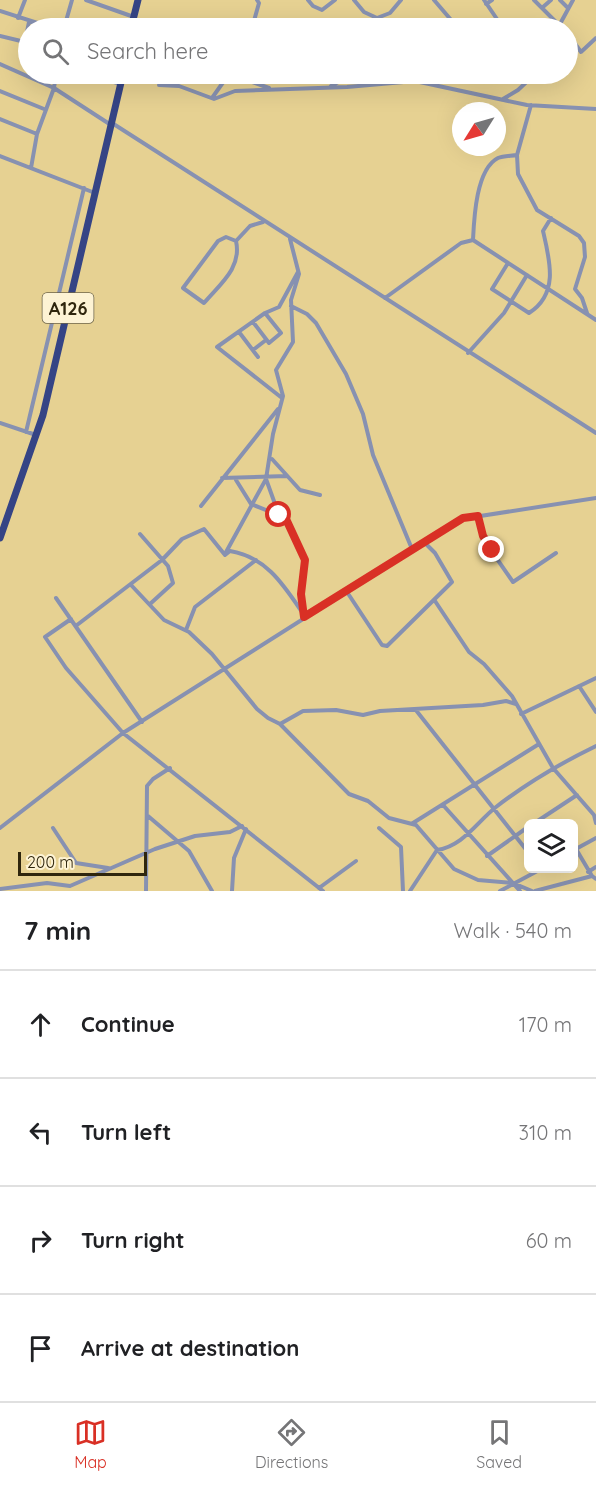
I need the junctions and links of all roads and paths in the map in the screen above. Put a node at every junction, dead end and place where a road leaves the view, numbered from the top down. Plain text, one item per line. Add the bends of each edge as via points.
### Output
1 (25, 0) edge
2 (72, 0) edge
3 (86, 0) edge
4 (138, 0) edge
5 (257, 0) edge
6 (308, 0) edge
7 (335, 0) edge
8 (354, 0) edge
9 (401, 0) edge
10 (434, 0) edge
11 (492, 0) edge
12 (534, 0) edge
13 (551, 0) edge
14 (560, 0) edge
15 (573, 0) edge
16 (485, 2) edge
17 (543, 7) junction
18 (568, 8) junction
19 (0, 12) edge
20 (134, 17) joint
21 (18, 18) joint
22 (67, 18) edge
23 (255, 18) edge
24 (377, 18) joint
25 (449, 18) edge
26 (495, 18) edge
27 (553, 18) edge
28 (564, 18) edge
29 (0, 36) edge
30 (596, 38) edge
31 (18, 40) edge
32 (578, 48) edge
33 (0, 64) edge
34 (18, 70) edge
35 (47, 84) edge
36 (55, 84) edge
37 (121, 84) edge
38 (222, 84) edge
39 (257, 84) edge
40 (335, 84) edge
41 (372, 84) edge
42 (429, 84) edge
43 (524, 84) edge
44 (159, 85) dead end
45 (330, 87) junction
46 (54, 88) junction
47 (271, 89) junction
48 (0, 91) edge
49 (212, 98) junction
50 (502, 100) junction
51 (531, 105) junction
52 (44, 109) junction
53 (596, 109) edge
54 (0, 119) edge
55 (111, 124) junction
56 (37, 134) junction
57 (517, 155) junction
58 (0, 156) edge
59 (31, 168) junction
60 (84, 188) junction
61 (95, 193) junction
62 (551, 218) junction
63 (264, 222) junction
64 (290, 238) junction
65 (473, 240) junction
66 (236, 242) junction
67 (508, 263) junction
68 (298, 271) junction
69 (527, 275) junction
70 (549, 289) junction
71 (385, 298) junction
72 (510, 302) junction
73 (291, 306) junction
74 (265, 313) junction
75 (587, 314) junction
76 (596, 320) edge
77 (253, 322) junction
78 (239, 332) junction
79 (266, 340) junction
80 (253, 350) junction
81 (468, 353) junction
82 (258, 357) dead end
83 (282, 398) junction
84 (280, 406) junction
85 (0, 423) edge
86 (26, 432) junction
87 (596, 433) edge
88 (37, 435) junction
89 (272, 459) junction
90 (287, 476) junction
91 (222, 478) junction
92 (267, 478) junction
93 (236, 480) junction
94 (320, 495) dead end
95 (596, 498) edge
96 (251, 504) junction
97 (201, 506) dead end
98 (279, 515) junction
99 (478, 516) junction
100 (141, 534) dead end
101 (0, 538) edge
102 (424, 542) junction
103 (412, 549) junction
104 (556, 553) dead end
105 (225, 555) junction
106 (162, 560) junction
107 (256, 560) junction
108 (131, 585) junction
109 (347, 592) junction
110 (56, 598) dead end
111 (435, 601) junction
112 (150, 604) junction
113 (303, 615) junction
114 (71, 619) junction
115 (77, 625) junction
116 (186, 630) junction
117 (225, 669) junction
118 (596, 678) edge
119 (579, 686) junction
120 (517, 704) junction
121 (415, 709) junction
122 (596, 712) edge
123 (521, 714) junction
124 (142, 722) junction
125 (280, 724) junction
126 (123, 733) junction
127 (539, 744) junction
128 (596, 746) edge
129 (170, 768) junction
130 (552, 768) junction
131 (476, 783) junction
132 (577, 795) junction
133 (443, 805) junction
134 (496, 807) junction
135 (148, 816) junction
136 (541, 819) edge
137 (412, 823) junction
138 (596, 823) edge
139 (244, 827) junction
140 (0, 828) edge
141 (53, 828) dead end
142 (379, 828) dead end
143 (524, 830) edge
144 (468, 834) junction
145 (516, 835) junction
146 (596, 838) edge
147 (179, 841) junction
148 (524, 846) edge
149 (578, 848) edge
150 (437, 850) junction
151 (146, 852) junction
152 (487, 855) junction
153 (578, 855) edge
154 (356, 861) dead end
155 (596, 867) edge
156 (111, 868) junction
157 (534, 873) edge
158 (592, 876) edge
159 (513, 883) junction
160 (320, 889) edge
161 (1, 890) edge
162 (146, 891) edge
163 (212, 891) edge
164 (232, 891) edge
165 (403, 891) edge
166 (410, 891) edge
167 (500, 891) edge
168 (512, 891) edge
169 (520, 891) edge
170 (534, 891) edge

1 - 21 street
2 - 22 street
3 - 20 street
4 - 20 highway
5 - 23 street
6 - 7 street via 322,10
8 - 24 street via 364,12
9 - 24 street via 390,13
10 - 25 street
11 - 16 street
12 - 17 street
13 - 17 street
14 - 18 street
15 - 18 street
16 - 26 street
17 - 27 street
18 - 28 street
19 - 21 street
29 - 31 street
30 - 32 street via 581,52
33 - 34 street
35 - 46 street
36 - 46 street
37 - 55 highway, A126
38 - 49 street
39 - 47 street
40 - 45 street
41 - 45 street
42 - 50 street
43 - 50 street
44 - 49 street via 179,86
45 - 47 street
46 - 52 street
46 - 55 street
47 - 49 street via 235,91
48 - 52 street
50 - 51 street
51 - 53 street
51 - 57 street
52 - 56 street
54 - 56 street
55 - 61 highway, A126
55 - 63 street
56 - 59 street
57 - 62 street via 518,174 537,210
57 - 65 street via 498,158 487,168 477,199
58 - 59 street
59 - 60 street
60 - 61 street
60 - 86 street
61 - 88 highway, A126
62 - 70 street via 543,231 551,263
62 - 75 street via 584,243 585,257 575,289
63 - 64 street
63 - 66 street via 250,226
64 - 68 street
64 - 71 street
65 - 67 street
65 - 71 street via 460,243
66 - 66 street via 226,237 218,241 183,288 204,303 230,275 237,261
67 - 69 street
67 - 72 street via 492,289
68 - 73 street
68 - 74 street via 279,307
69 - 70 street
69 - 72 street
70 - 72 street via 538,307 529,313
70 - 75 street
71 - 81 street
72 - 81 street
73 - 83 street via 293,342 276,370
73 - 103 street via 316,323 346,374 363,414 373,455
74 - 77 street
74 - 79 street via 281,333 269,343
75 - 76 street
77 - 78 street
77 - 79 street
78 - 80 street
78 - 83 street via 217,347
79 - 80 street
80 - 82 street
81 - 87 street
83 - 84 street
84 - 89 street
84 - 91 street
85 - 86 street
86 - 88 street
88 - 101 highway, A126
89 - 90 street
89 - 92 street
90 - 92 street
90 - 94 street via 300,490
91 - 93 street
91 - 97 street
92 - 93 street
92 - 96 street
92 - 98 street
93 - 96 street
95 - 99 street
96 - 98 street
96 - 105 street
98 - 113 street via 286,519 305,560
99 - 102 street via 463,518
99 - 104 street via 486,543 513,582
100 - 106 street
102 - 103 street
102 - 111 street via 452,582
103 - 109 street
105 - 106 street via 204,529 182,539
105 - 107 street via 230,551
106 - 108 street
106 - 112 street via 173,583
107 - 113 street via 277,575
107 - 116 street via 195,607
108 - 112 street
108 - 115 street
109 - 111 street via 384,647
109 - 113 street
110 - 114 street
111 - 120 street via 469,652
112 - 116 street via 164,620
113 - 117 street
114 - 115 street
114 - 126 street via 45,637 66,668
115 - 124 street
116 - 117 street
117 - 124 street
117 - 125 street via 257,709
118 - 119 street
119 - 122 street
119 - 123 street
120 - 121 street via 506,701
120 - 123 street
121 - 125 street via 363,715 336,710 303,711
121 - 131 street
123 - 127 street
124 - 126 street
125 - 137 street via 349,794 368,801 389,818
126 - 129 street
126 - 140 street
127 - 130 street
127 - 131 street
128 - 130 street
129 - 135 street via 147,786
129 - 139 street
130 - 132 street
130 - 134 street
131 - 133 street
131 - 134 street
132 - 136 street
132 - 138 street
133 - 137 street
133 - 144 street
134 - 144 street
134 - 145 street
135 - 147 street
135 - 151 street
137 - 150 street
139 - 147 street
139 - 160 street
139 - 164 street via 234,858
141 - 156 street via 76,863
142 - 165 street via 401,847
143 - 145 street
144 - 150 street via 447,849
144 - 152 street
145 - 148 street
145 - 152 street
146 - 149 street
147 - 151 street
147 - 163 street
150 - 159 street via 463,875
150 - 166 street
151 - 156 street
151 - 162 street
152 - 159 street
153 - 158 street
154 - 160 street
155 - 158 street
156 - 161 street via 70,886 47,883
157 - 159 street
158 - 170 street
159 - 167 street
159 - 168 street
159 - 169 street
159 - 170 street

